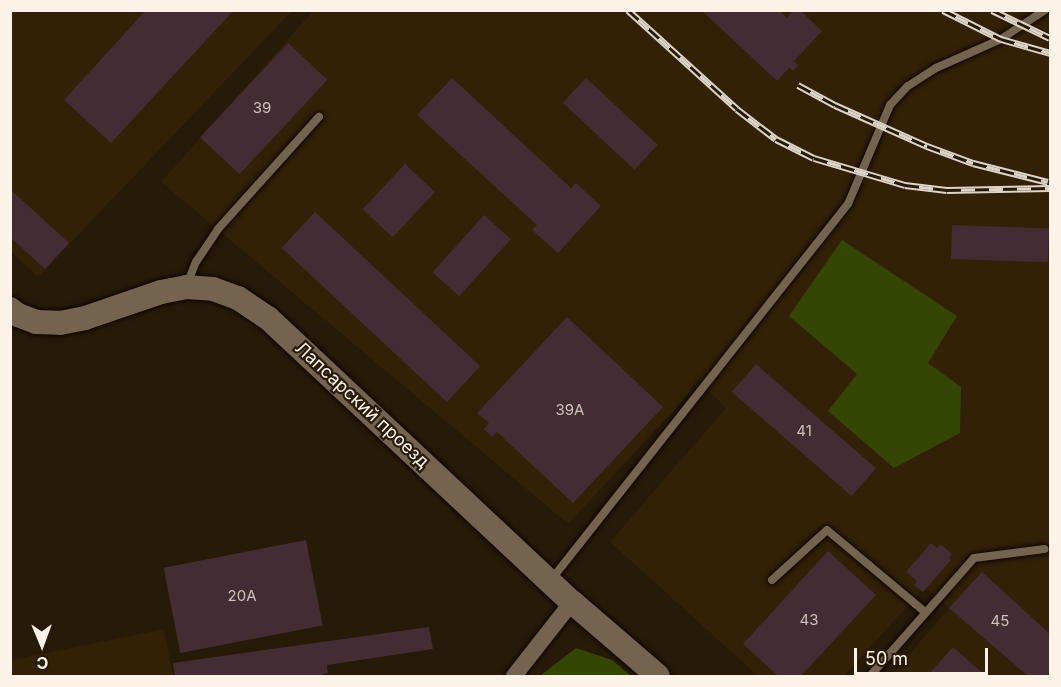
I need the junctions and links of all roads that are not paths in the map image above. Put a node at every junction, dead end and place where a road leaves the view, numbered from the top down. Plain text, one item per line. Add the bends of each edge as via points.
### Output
1 (1045, 10) edge
2 (319, 117) dead end
3 (186, 287) junction
4 (10, 309) edge
5 (1044, 549) dead end
6 (551, 580) junction
7 (772, 580) dead end
8 (572, 602) junction
9 (925, 612) junction
10 (514, 676) edge
11 (658, 676) edge
12 (870, 676) edge

1 - 6 lane via 1001,39 936,68 908,86 890,105 848,204
2 - 3 lane via 218,229 196,262
3 - 4 street, Лапсарский проезд via 60,323 36,322
3 - 6 street, Лапсарский проезд via 213,289 238,298 268,318
5 - 9 lane via 974,558
6 - 8 street, Лапсарский проезд
7 - 9 lane via 827,530
8 - 10 street
8 - 11 street, Лапсарский проезд
9 - 12 lane

